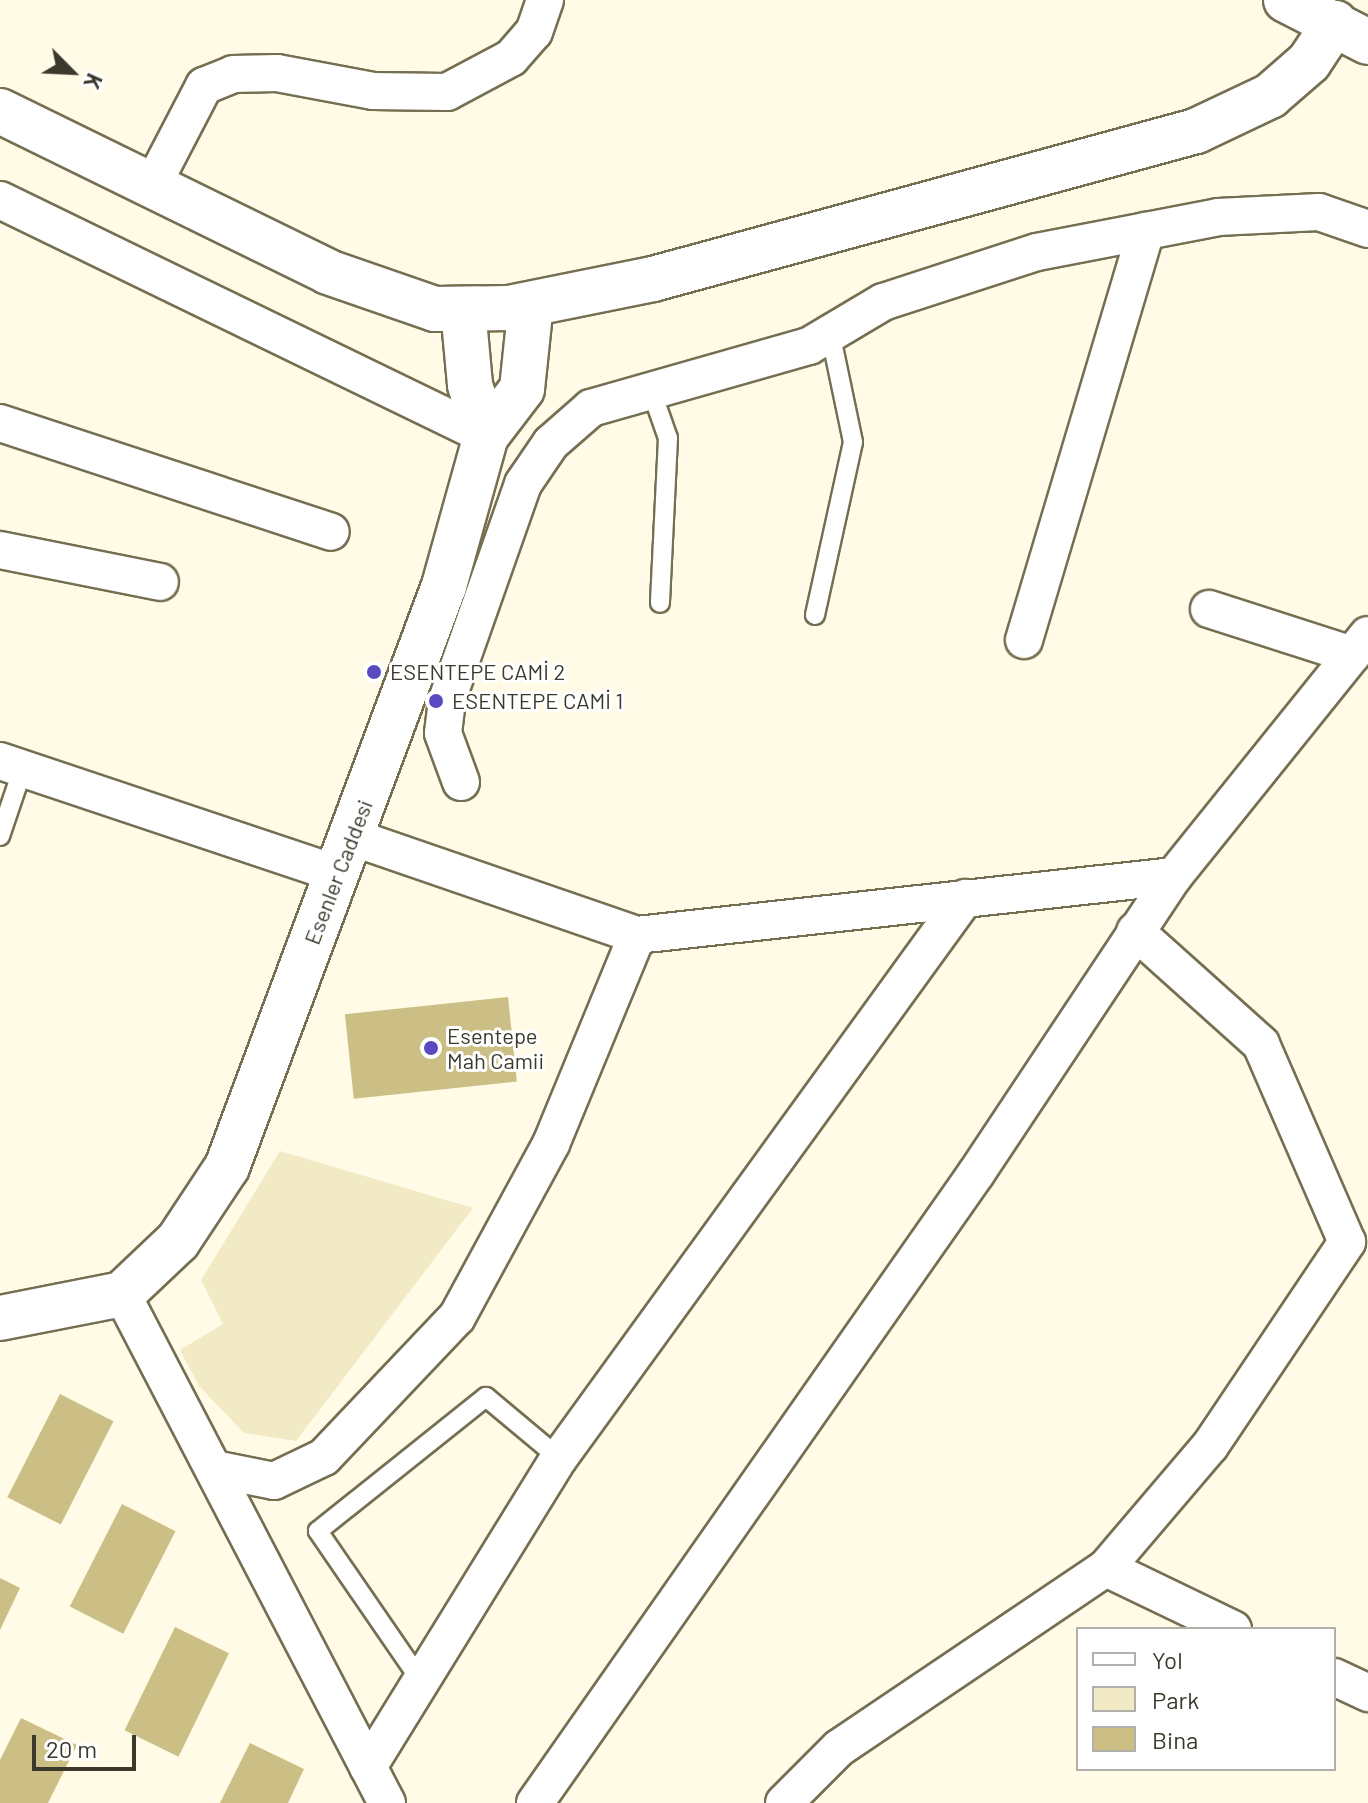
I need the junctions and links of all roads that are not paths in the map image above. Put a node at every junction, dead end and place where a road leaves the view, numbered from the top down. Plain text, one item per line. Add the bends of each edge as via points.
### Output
1 (545, 0) edge
2 (1286, 0) edge
3 (1352, 32) edge
4 (0, 111) edge
5 (152, 186) junction
6 (2, 207) edge
7 (1368, 229) edge
8 (1146, 231) junction
9 (531, 304) junction
10 (463, 309) junction
11 (831, 337) junction
12 (650, 387) junction
13 (0, 423) edge
14 (486, 436) junction
15 (331, 532) dead end
16 (0, 550) edge
17 (160, 582) dead end
18 (660, 603) dead end
19 (1209, 609) dead end
20 (815, 615) dead end
21 (1024, 640) dead end
22 (1360, 645) edge
23 (12, 764) edge
24 (461, 782) dead end
25 (0, 836) edge
26 (345, 855) junction
27 (1174, 876) junction
28 (965, 898) junction
29 (1135, 931) junction
30 (637, 935) junction
31 (1361, 1242) edge
32 (122, 1294) junction
33 (0, 1318) edge
34 (559, 1458) junction
35 (214, 1469) junction
36 (1106, 1568) junction
37 (1229, 1627) edge
38 (1336, 1678) edge
39 (421, 1681) junction
40 (1368, 1693) edge
41 (368, 1767) junction
42 (387, 1803) edge
43 (535, 1803) edge
44 (784, 1803) edge

1 - 5 street via 534,32 511,58 447,92 373,91 277,73 233,74 204,86
2 - 3 main road
3 - 9 main road via 1270,96 1196,131 653,279
4 - 5 main road
5 - 10 main road via 328,272 435,309
6 - 14 street
7 - 8 street via 1319,212 1218,217
8 - 11 street via 940,279 883,302
8 - 21 street
9 - 10 main road
9 - 14 main road, Esenler Caddesi via 522,389
10 - 14 main road via 470,385
11 - 12 street
11 - 20 lane via 853,442
12 - 18 lane via 668,438
12 - 24 street via 616,395 568,425 523,484 447,700 443,733
13 - 15 street
14 - 26 main road, Esenler Caddesi via 444,586
16 - 17 street
19 - 22 street
22 - 27 street
23 - 25 lane
23 - 26 street
26 - 30 street
26 - 32 main road, Esenler Caddesi via 227,1167 178,1241
27 - 28 street
27 - 29 street
28 - 30 street
28 - 34 street
29 - 31 street via 1261,1044
29 - 43 street via 977,1172
30 - 35 street via 551,1144 457,1317 324,1457 274,1481
31 - 36 street via 1210,1446
32 - 33 main road
32 - 35 street
34 - 39 street
34 - 39 lane via 486,1397 318,1531
35 - 41 street
36 - 37 street
36 - 44 street via 839,1748
38 - 40 street
39 - 41 street
41 - 42 street

